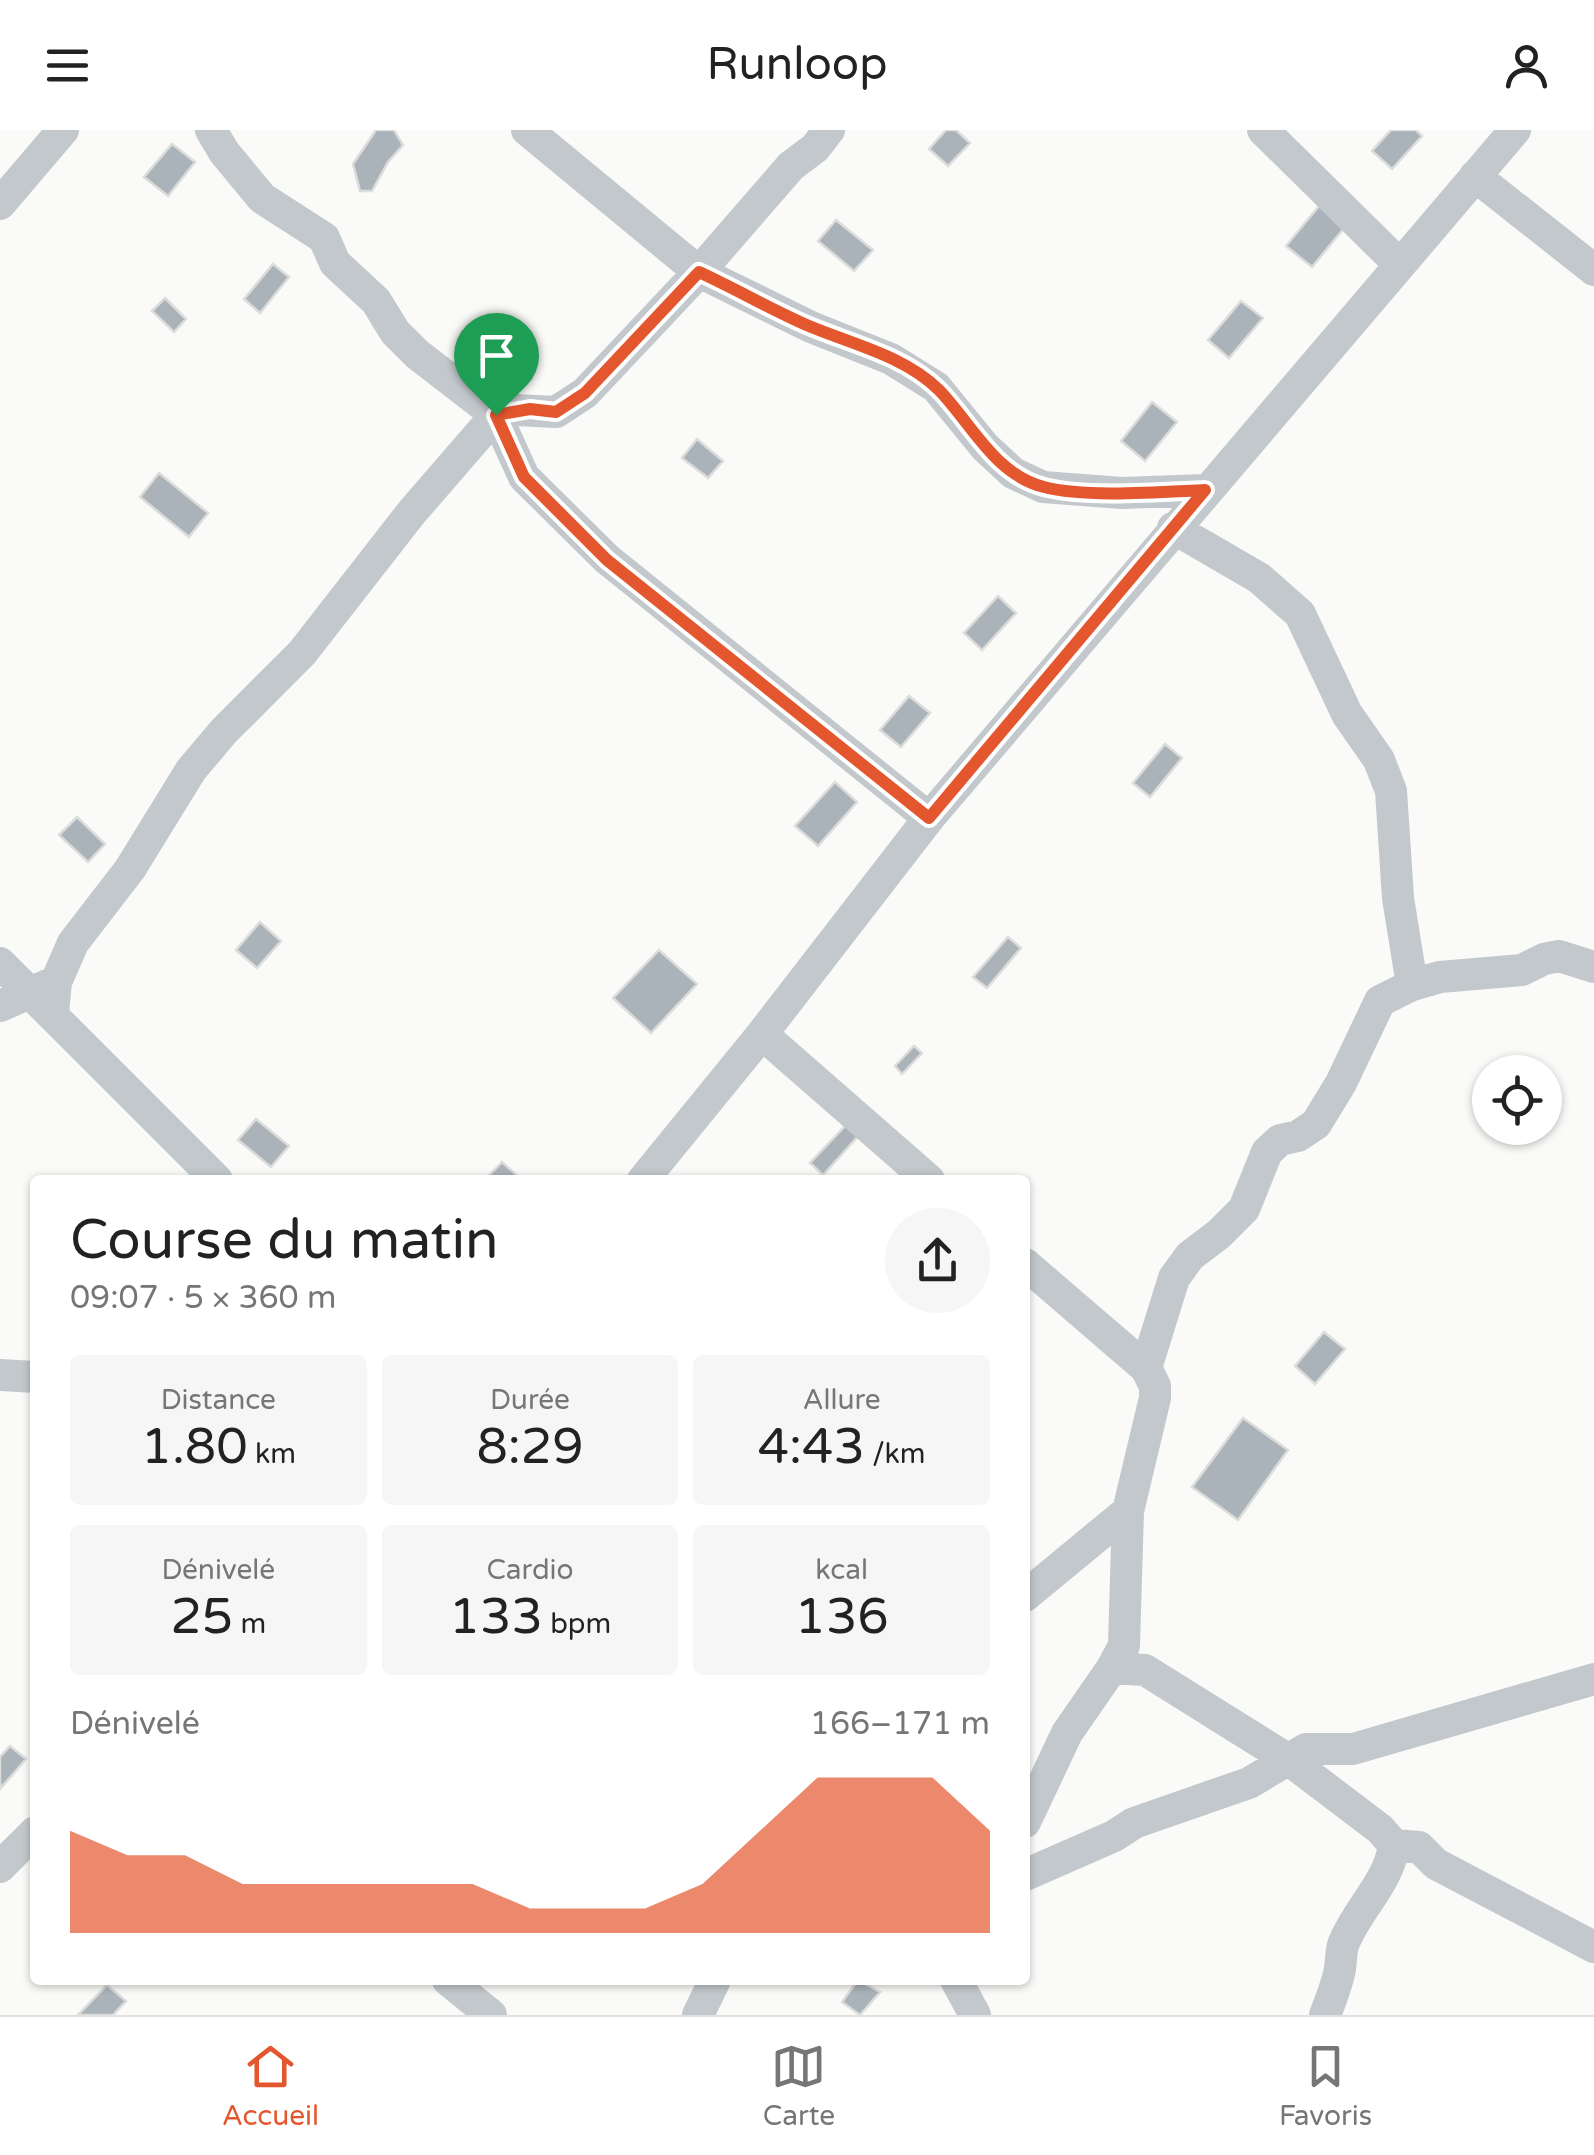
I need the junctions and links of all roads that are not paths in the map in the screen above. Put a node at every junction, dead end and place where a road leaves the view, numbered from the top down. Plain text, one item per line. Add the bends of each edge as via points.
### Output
1 (63, 130) edge
2 (211, 130) edge
3 (528, 130) edge
4 (829, 130) edge
5 (1263, 130) edge
6 (1515, 130) edge
7 (1476, 176) junction
8 (0, 204) edge
9 (1398, 264) junction
10 (1594, 270) edge
11 (699, 272) junction
12 (496, 415) junction
13 (1205, 490) junction
14 (1174, 528) junction
15 (929, 818) junction
16 (0, 963) edge
17 (1594, 967) edge
18 (1412, 985) junction
19 (47, 995) junction
20 (0, 1006) edge
21 (762, 1034) junction
22 (212, 1175) edge
23 (647, 1175) edge
24 (923, 1175) edge
25 (1030, 1268) edge
26 (1146, 1368) junction
27 (0, 1376) edge
28 (30, 1377) edge
29 (1128, 1511) junction
30 (1030, 1592) edge
31 (1127, 1662) junction
32 (1594, 1679) edge
33 (1288, 1760) junction
34 (1030, 1812) edge
35 (30, 1837) edge
36 (1394, 1846) junction
37 (0, 1866) edge
38 (1030, 1873) edge
39 (1594, 1947) edge
40 (454, 1985) edge
41 (713, 1985) edge
42 (959, 1985) edge
43 (491, 2015) edge
44 (698, 2015) edge
45 (975, 2015) edge
46 (1325, 2015) edge

1 - 8 street
2 - 12 street via 262,198 324,238 336,263 376,301 395,332
3 - 11 street
4 - 11 street
5 - 9 street
6 - 7 street
7 - 9 street
7 - 10 street
9 - 13 street
11 - 12 street via 570,404 556,412
11 - 13 street via 891,358 936,387 1013,472 1044,487
12 - 15 street via 524,477 607,560
12 - 19 street via 302,652 191,770 74,942
13 - 14 street
14 - 15 street
14 - 18 street via 1259,578 1300,614 1347,714 1380,760 1392,791 1398,898
15 - 21 street
16 - 19 street
17 - 18 street via 1559,956 1522,970
18 - 26 street via 1380,1002 1316,1124 1268,1152 1244,1209 1174,1278
19 - 20 street
19 - 22 street
21 - 23 street
21 - 24 street
25 - 26 street
26 - 29 street via 1155,1398
27 - 28 street
29 - 30 street
29 - 31 street
31 - 33 street
31 - 34 street via 1068,1733
32 - 33 street via 1352,1750 1306,1749
33 - 36 street
33 - 38 street via 1249,1783 1134,1823
35 - 37 street
36 - 39 street via 1419,1847 1436,1864
36 - 46 street via 1342,1947
40 - 43 street
41 - 44 street
42 - 45 street

